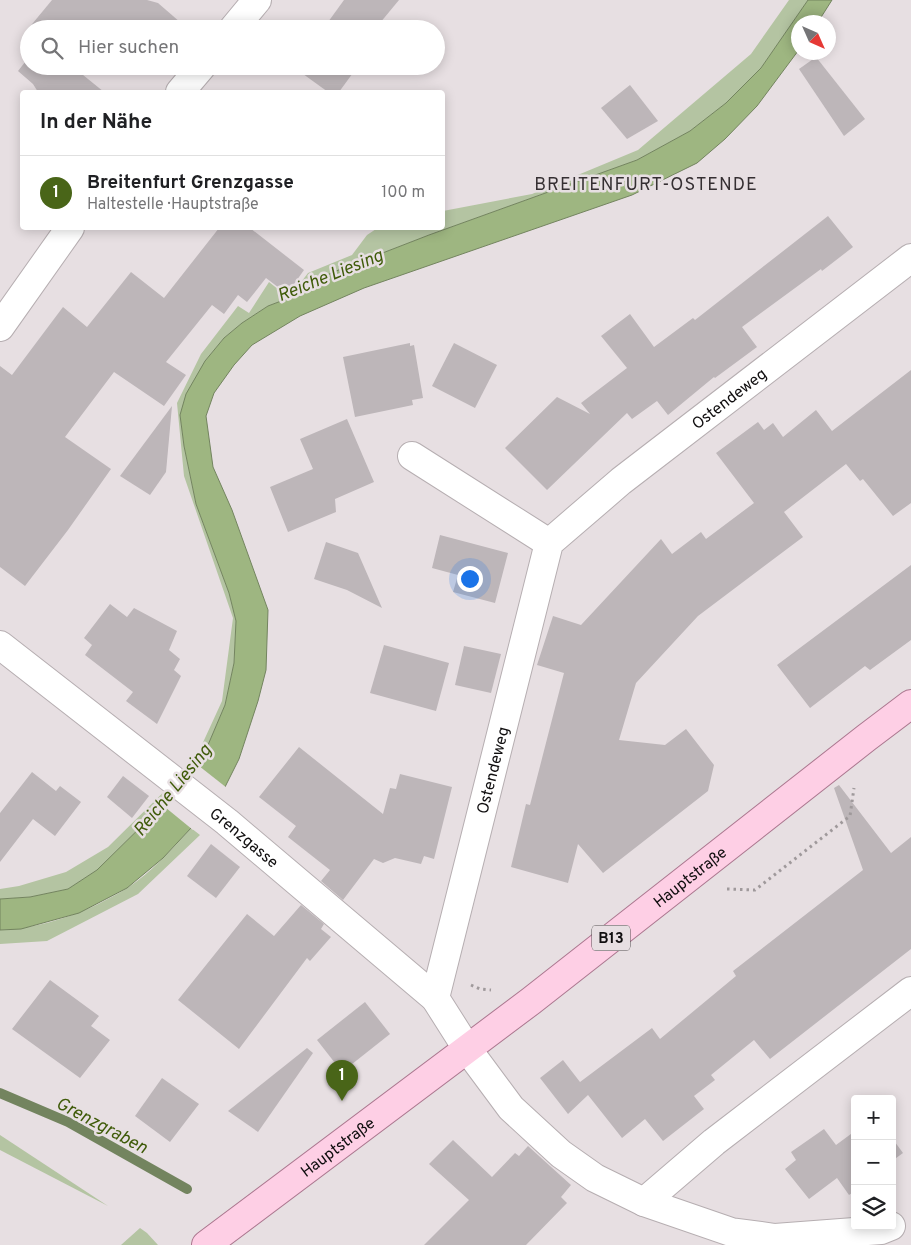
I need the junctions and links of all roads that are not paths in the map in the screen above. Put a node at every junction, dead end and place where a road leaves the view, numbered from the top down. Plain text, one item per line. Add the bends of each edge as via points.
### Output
1 (257, 0) edge
2 (240, 20) edge
3 (194, 75) edge
4 (182, 90) edge
5 (69, 230) edge
6 (911, 258) edge
7 (0, 327) edge
8 (412, 456) dead end
9 (549, 543) junction
10 (0, 645) edge
11 (911, 704) edge
12 (911, 991) edge
13 (435, 998) junction
14 (468, 1050) junction
15 (644, 1202) junction
16 (911, 1219) edge
17 (896, 1225) edge
18 (881, 1230) edge
19 (206, 1245) edge

1 - 2 street
3 - 4 street
5 - 7 street
6 - 9 street, Ostendeweg via 621,481
8 - 9 street
9 - 13 street, Ostendeweg
10 - 13 street, Grenzgasse via 227,822
11 - 14 main road, Hauptstraße / B13
12 - 15 street via 714,1142
13 - 14 street, Grenzgasse
14 - 15 street via 511,1108 561,1154 595,1178
14 - 19 main road, Hauptstraße / B13
15 - 18 street via 730,1232 775,1238
16 - 17 street

